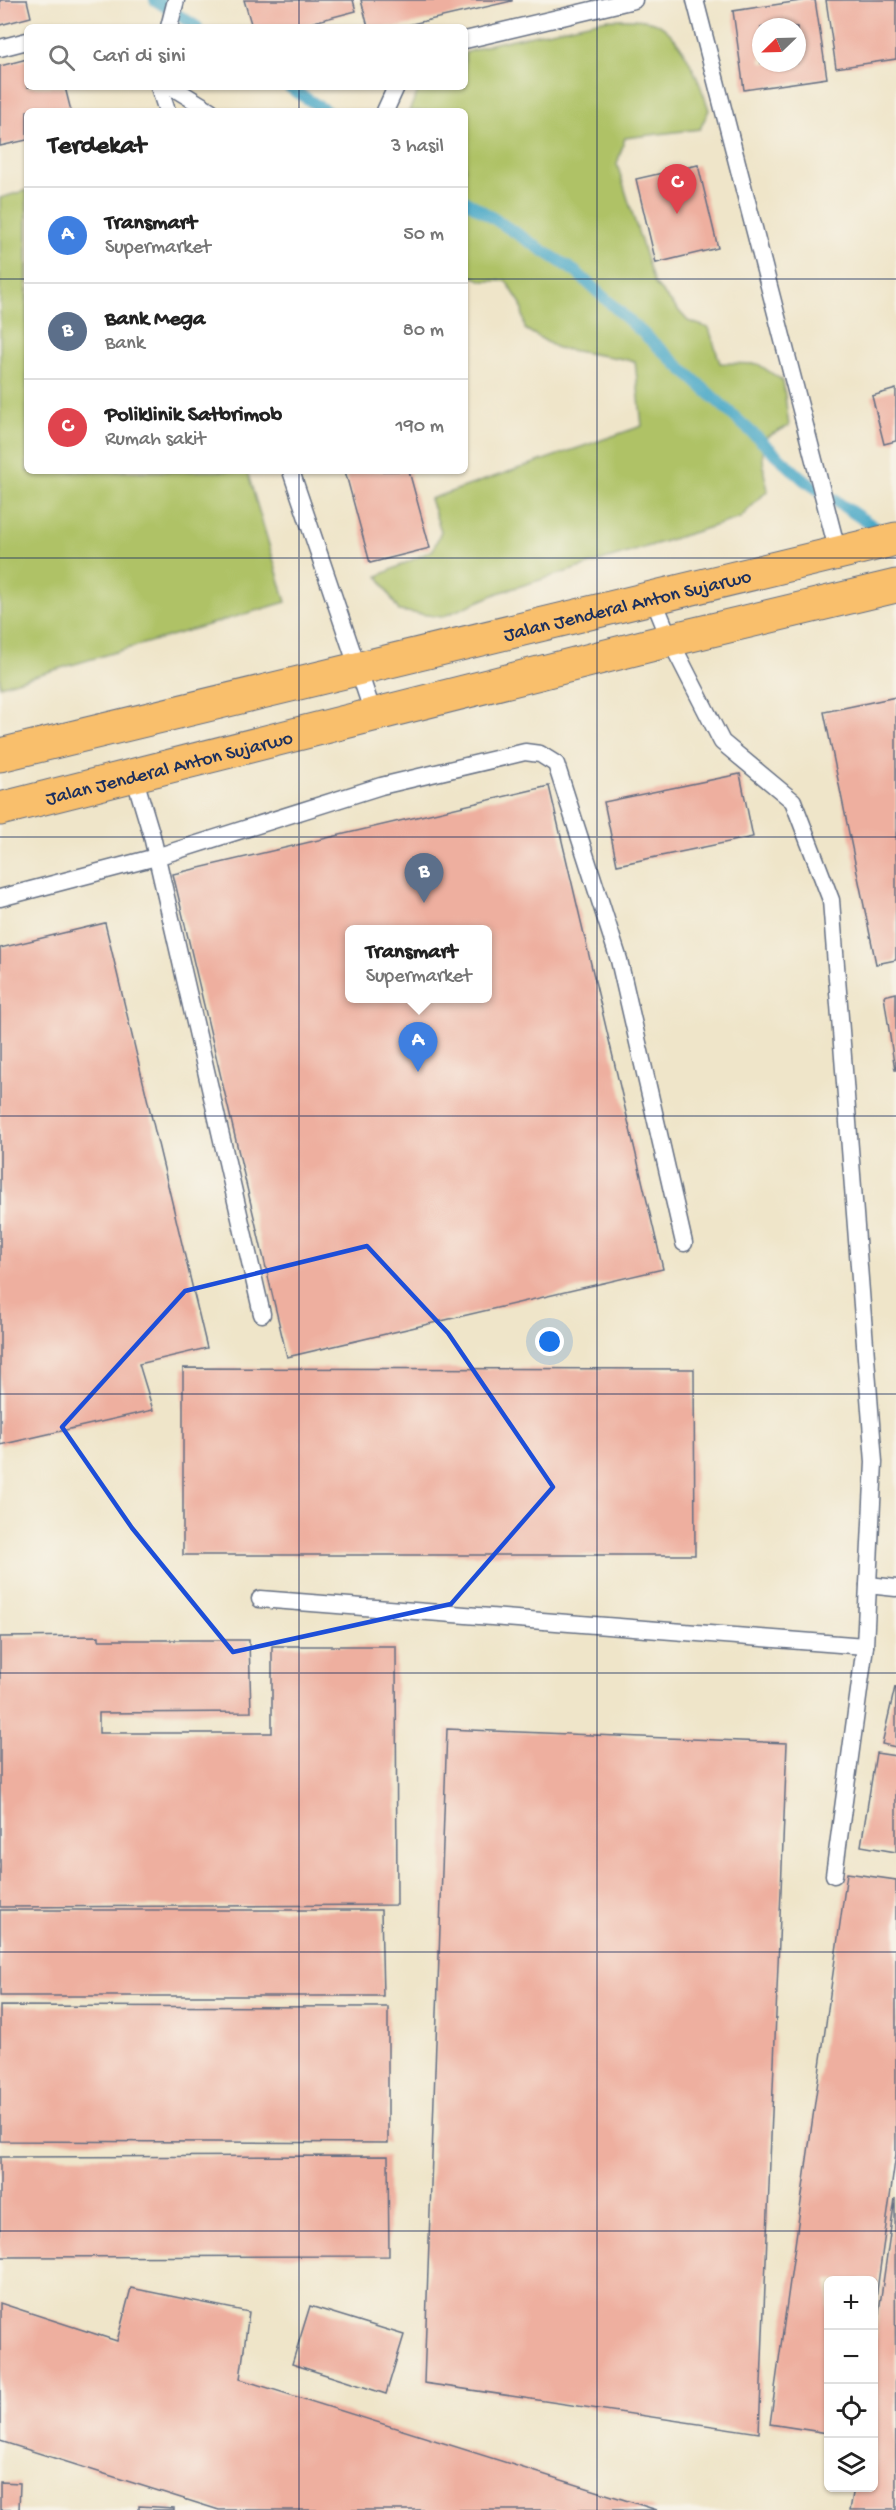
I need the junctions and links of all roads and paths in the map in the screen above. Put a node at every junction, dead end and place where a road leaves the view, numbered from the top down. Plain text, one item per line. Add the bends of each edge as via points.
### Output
1 (176, 0) edge
2 (634, 0) edge
3 (694, 0) edge
4 (169, 24) edge
5 (468, 39) edge
6 (24, 42) edge
7 (0, 48) edge
8 (160, 90) edge
9 (177, 90) edge
10 (395, 90) edge
11 (387, 107) edge
12 (166, 108) edge
13 (206, 108) edge
14 (292, 474) edge
15 (869, 546) edge
16 (885, 589) edge
17 (653, 598) junction
18 (670, 640) junction
19 (359, 669) junction
20 (374, 716) junction
21 (0, 755) edge
22 (134, 776) junction
23 (0, 809) edge
24 (156, 856) junction
25 (0, 898) edge
26 (684, 1243) dead end
27 (262, 1314) dead end
28 (868, 1585) junction
29 (896, 1588) edge
30 (260, 1599) dead end
31 (865, 1646) junction
32 (834, 1875) dead end

1 - 4 lane
2 - 5 lane
3 - 15 lane via 824,503
6 - 7 lane
8 - 12 lane
9 - 13 lane
10 - 11 lane
14 - 19 lane
15 - 16 highway
15 - 17 highway, Jalan Jenderal Anton Sujarwo
16 - 18 highway, Jalan Jenderal Anton Sujarwo
17 - 18 lane
17 - 19 highway, Jalan Jenderal Anton Sujarwo
18 - 20 highway, Jalan Jenderal Anton Sujarwo
18 - 28 lane via 722,742 793,801 831,900 874,1462
19 - 20 lane
19 - 21 highway, Jalan Jenderal Anton Sujarwo
20 - 22 highway, Jalan Jenderal Anton Sujarwo
22 - 23 highway, Jalan Jenderal Anton Sujarwo
22 - 24 lane
24 - 25 lane
24 - 26 lane via 381,786 525,752 540,754 556,764 619,960
24 - 27 lane
28 - 29 lane
28 - 31 lane
30 - 31 lane
31 - 32 lane

